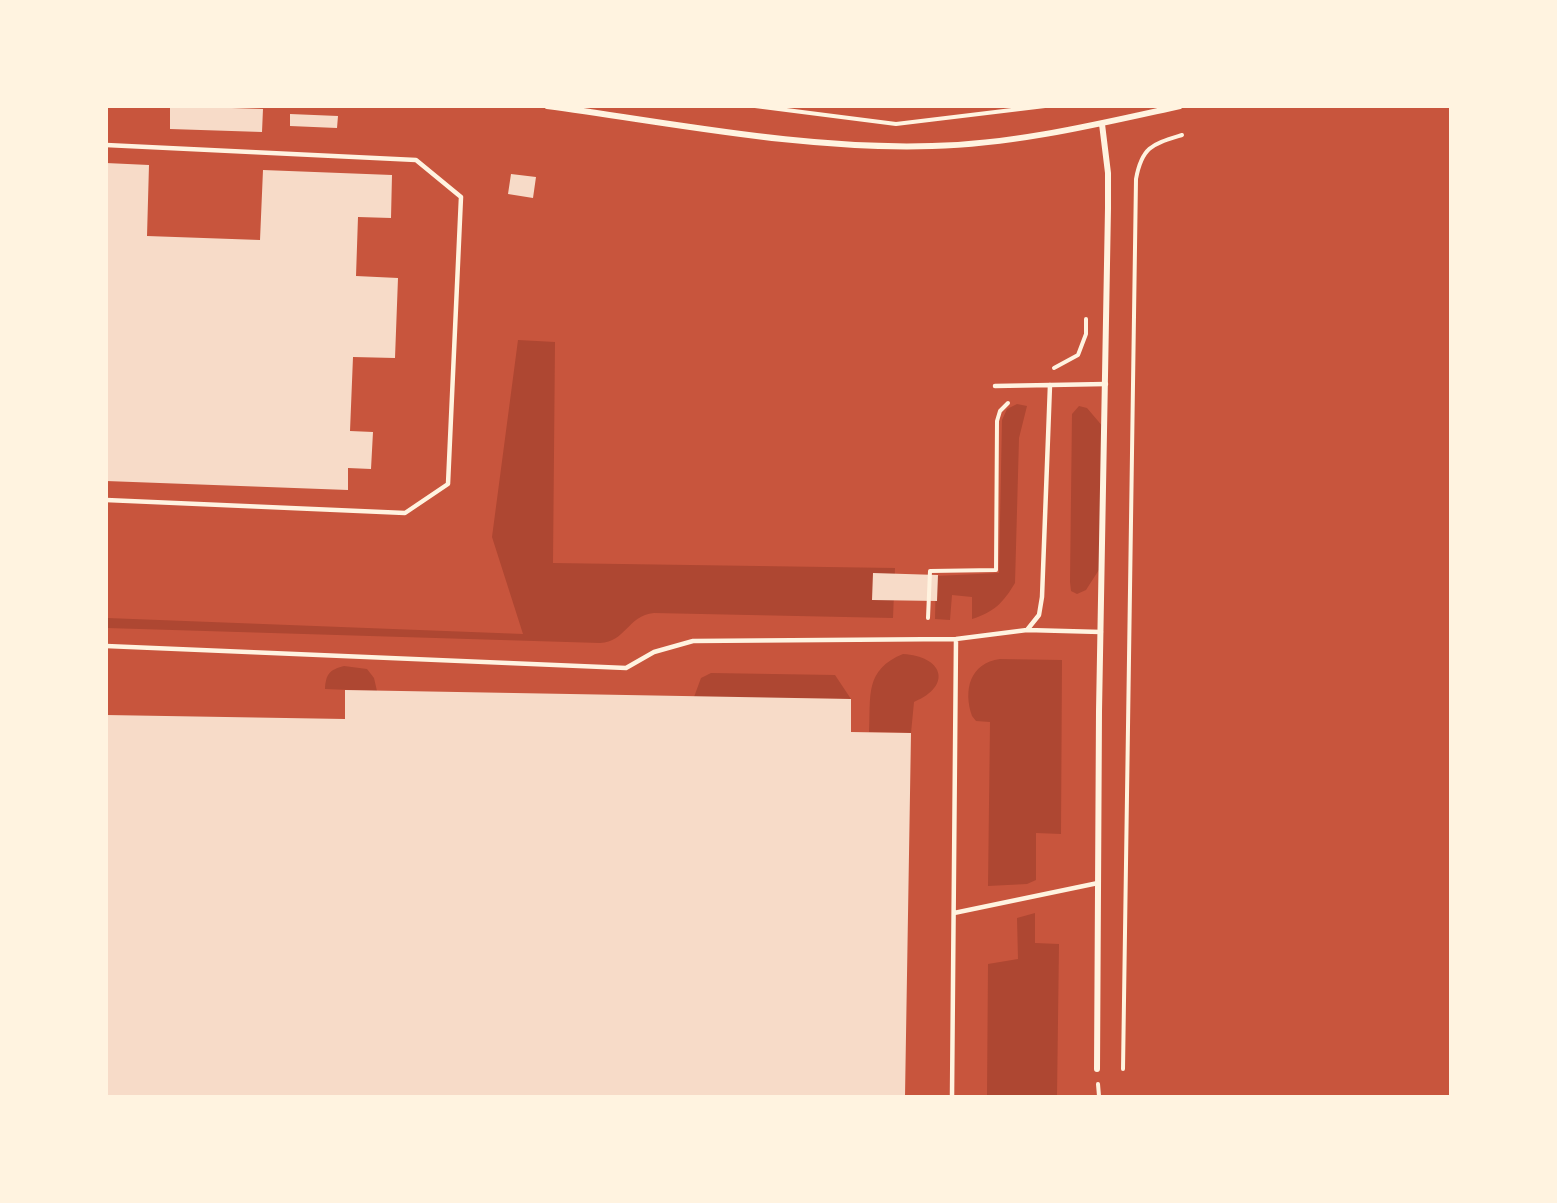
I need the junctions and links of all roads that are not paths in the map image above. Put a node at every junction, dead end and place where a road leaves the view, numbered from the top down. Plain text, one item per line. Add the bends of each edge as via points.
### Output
1 (1180, 106) edge
2 (549, 107) edge
3 (1102, 124) junction
4 (106, 145) edge
5 (1106, 384) junction
6 (995, 386) dead end
7 (1050, 386) junction
8 (106, 500) edge
9 (1027, 630) junction
10 (1101, 632) junction
11 (956, 639) junction
12 (106, 646) edge
13 (1098, 883) junction
14 (954, 913) junction
15 (1097, 1069) dead end
16 (952, 1096) edge

1 - 3 street
2 - 3 street via 854,146 969,144
3 - 5 street via 1108,173
4 - 8 lane via 416,160 460,197 448,484 405,513
5 - 7 lane
5 - 10 street
6 - 7 lane
7 - 9 lane via 1042,597 1039,615
9 - 10 lane
9 - 11 lane
10 - 13 street
11 - 12 lane via 693,641 654,652 626,668
11 - 14 lane
13 - 14 lane
13 - 15 street
14 - 16 lane

